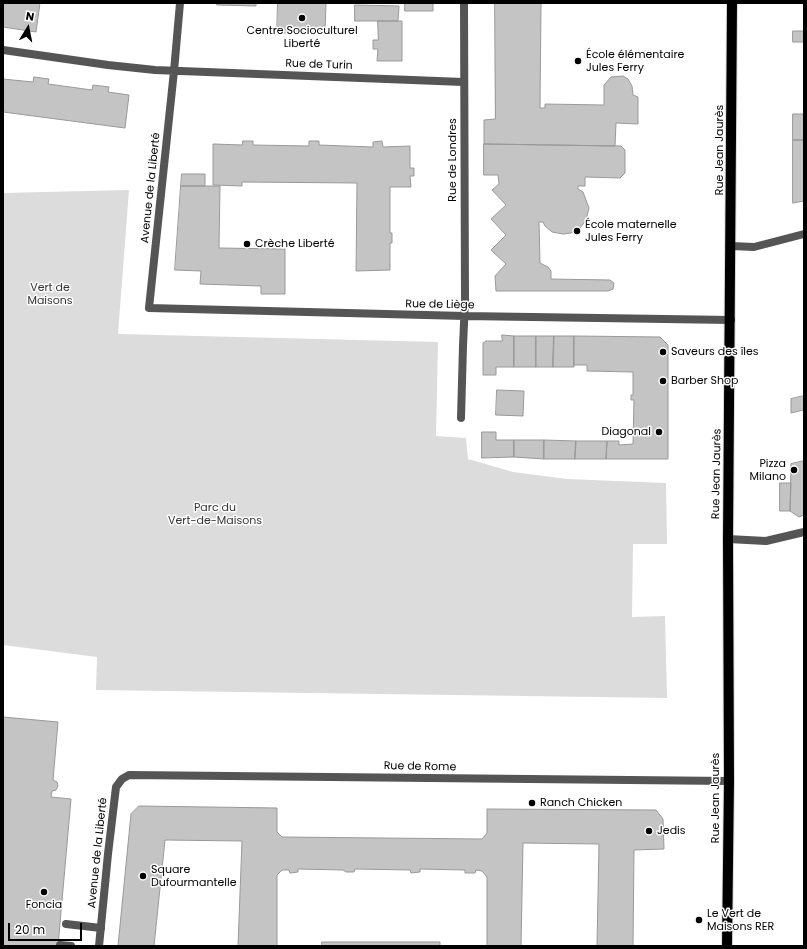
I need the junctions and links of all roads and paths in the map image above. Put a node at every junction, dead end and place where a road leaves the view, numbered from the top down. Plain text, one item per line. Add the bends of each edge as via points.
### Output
1 (180, 3) edge
2 (464, 3) edge
3 (732, 3) edge
4 (3, 50) edge
5 (174, 71) junction
6 (463, 82) junction
7 (804, 234) edge
8 (731, 246) junction
9 (149, 308) joint
10 (465, 316) junction
11 (731, 320) junction
12 (462, 418) dead end
13 (804, 532) edge
14 (728, 539) junction
15 (729, 781) junction
16 (116, 787) joint
17 (66, 924) dead end
18 (101, 928) junction
19 (60, 944) dead end
20 (71, 946) edge
21 (99, 946) edge
22 (727, 946) edge

1 - 5 street, Avenue de la Liberté
2 - 6 street, Rue de Londres
3 - 8 main road, Rue Jean Jaurès
4 - 5 street via 108,65
5 - 6 street, Rue de Turin
5 - 9 street, Avenue de la Liberté
6 - 10 street, Rue de Londres
7 - 8 street via 754,247
8 - 11 main road, Rue Jean Jaurès
9 - 10 street, Rue de Liège
10 - 11 street, Rue de Liège
10 - 12 street, Rue de Londres
11 - 14 main road, Rue Jean Jaurès
13 - 14 street via 766,540
14 - 15 main road, Rue Jean Jaurès
15 - 16 street, Rue de Rome via 129,775
15 - 22 main road, Rue Jean Jaurès
16 - 18 street, Avenue de la Liberté
17 - 18 street
18 - 21 street, Avenue de la Liberté
19 - 20 street

